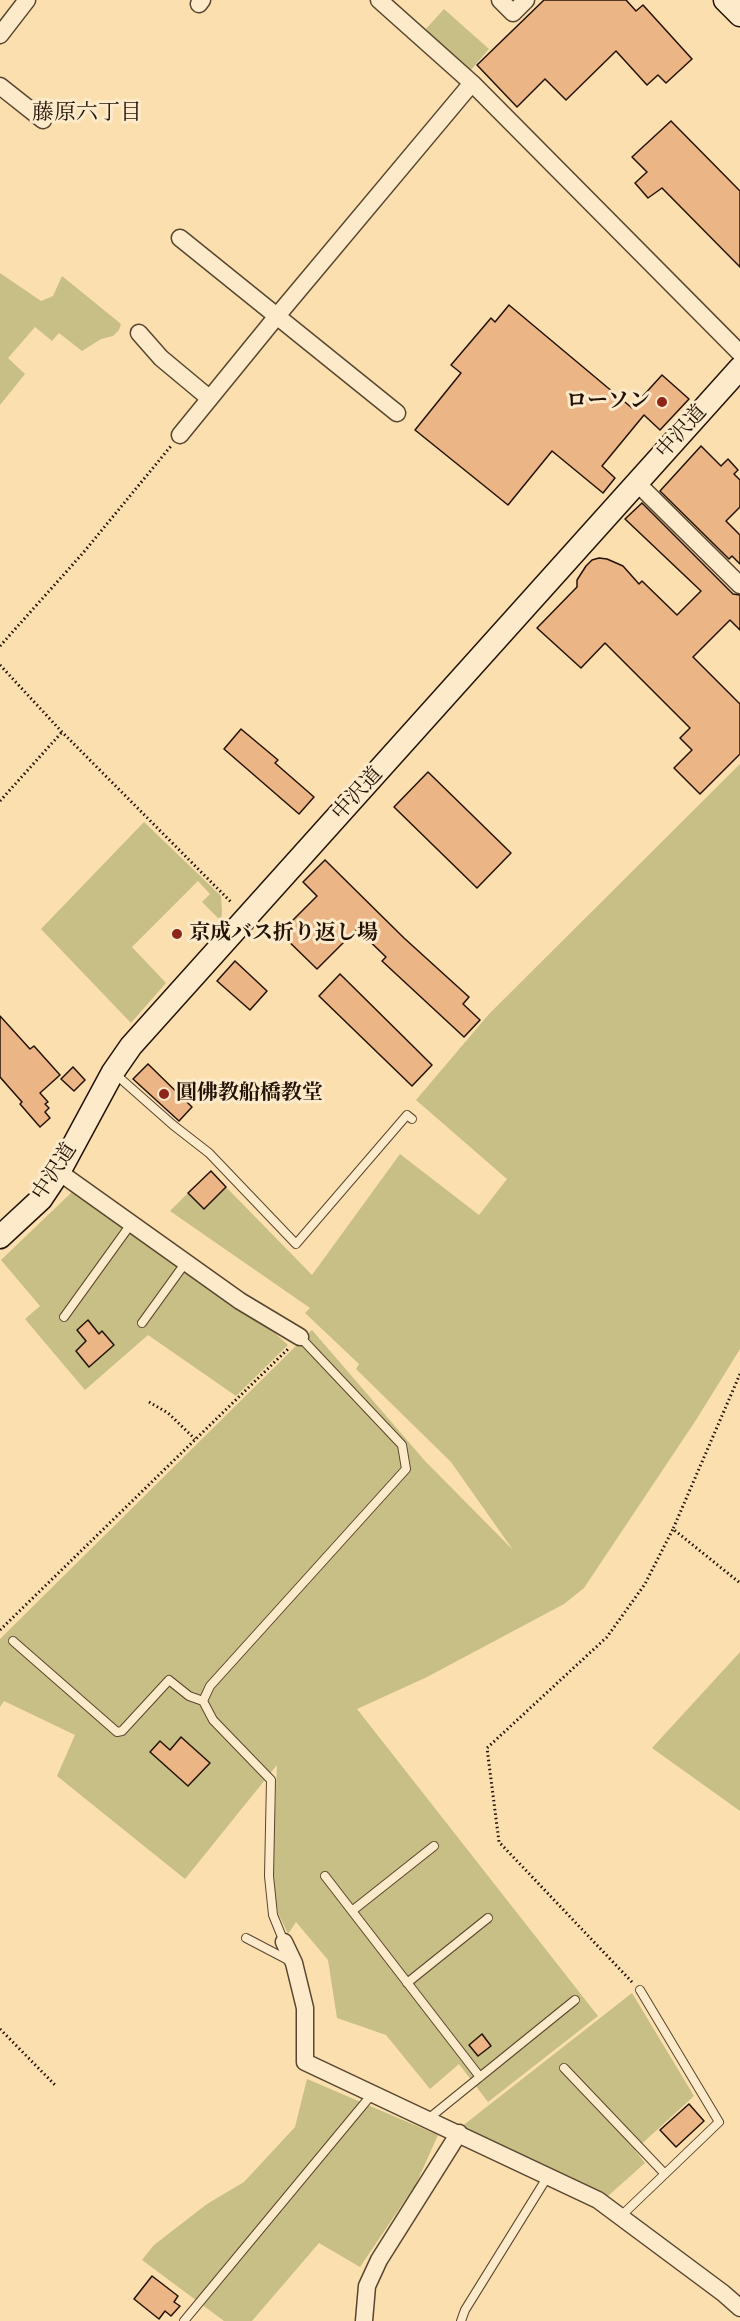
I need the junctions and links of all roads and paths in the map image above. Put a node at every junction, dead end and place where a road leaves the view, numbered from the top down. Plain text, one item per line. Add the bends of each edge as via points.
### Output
1 (27, 0) edge
2 (379, 0) edge
3 (500, 0) edge
4 (526, 0) edge
5 (725, 0) edge
6 (740, 15) edge
7 (0, 35) edge
8 (472, 83) junction
9 (0, 86) edge
10 (43, 120) dead end
11 (180, 238) dead end
12 (277, 316) junction
13 (139, 333) dead end
14 (740, 353) edge
15 (740, 368) edge
16 (209, 398) junction
17 (397, 414) dead end
18 (180, 435) joint
19 (637, 483) junction
20 (740, 585) edge
21 (0, 646) edge
22 (0, 665) edge
23 (62, 732) junction
24 (0, 801) edge
25 (247, 917) junction
26 (113, 1072) junction
27 (412, 1119) dead end
28 (59, 1172) junction
29 (131, 1224) junction
30 (0, 1237) edge
31 (186, 1262) junction
32 (64, 1317) dead end
33 (142, 1323) dead end
34 (300, 1337) junction
35 (740, 1374) edge
36 (149, 1402) dead end
37 (195, 1439) junction
38 (673, 1529) junction
39 (740, 1582) edge
40 (0, 1630) edge
41 (13, 1641) dead end
42 (203, 1701) junction
43 (434, 1846) dead end
44 (325, 1876) dead end
45 (352, 1911) junction
46 (488, 1918) dead end
47 (246, 1938) dead end
48 (284, 1942) joint
49 (294, 1963) junction
50 (407, 1983) junction
51 (640, 1990) joint
52 (575, 2000) dead end
53 (0, 2030) edge
54 (564, 2068) dead end
55 (480, 2077) junction
56 (55, 2085) dead end
57 (373, 2093) junction
58 (428, 2119) junction
59 (459, 2133) junction
60 (665, 2174) junction
61 (548, 2176) junction
62 (620, 2217) junction
63 (740, 2308) edge
64 (184, 2321) edge
65 (364, 2321) edge
66 (461, 2321) edge

1 - 7 street
2 - 8 street
3 - 4 street via 513,13
5 - 6 street
8 - 12 street
8 - 14 street
9 - 10 street
11 - 12 street
12 - 16 street
12 - 17 street
13 - 16 street via 161,358
15 - 19 street, 中沢道
16 - 18 street
18 - 21 path
19 - 20 street
19 - 25 street, 中沢道
22 - 23 path
23 - 24 path
23 - 25 path
25 - 26 street, 中沢道 via 131,1046
26 - 27 lane via 209,1153 296,1244 406,1114
26 - 28 street, 中沢道
28 - 29 street
28 - 30 street, 中沢道 via 41,1199
29 - 31 street
29 - 32 lane
31 - 33 lane
31 - 34 street
34 - 37 path
34 - 42 lane via 402,1444 406,1469 210,1686
35 - 38 path
36 - 37 path via 168,1413
37 - 40 path
38 - 39 path
38 - 51 path via 645,1584 607,1637 487,1748 499,1842
41 - 42 lane via 117,1732 169,1680 189,1696
42 - 48 lane via 213,1720 272,1780 270,1876 273,1915
43 - 45 lane
44 - 45 lane
45 - 50 lane
46 - 50 lane
47 - 49 lane
48 - 49 street
49 - 57 street via 305,2008 305,2062
50 - 55 lane
51 - 60 lane via 719,2122
52 - 55 lane
53 - 56 path
54 - 60 lane
55 - 58 lane
57 - 58 street
57 - 64 lane
58 - 59 street
59 - 61 street
59 - 65 street via 379,2260 367,2286
60 - 62 lane
61 - 62 street via 598,2200
61 - 66 lane
62 - 63 street

